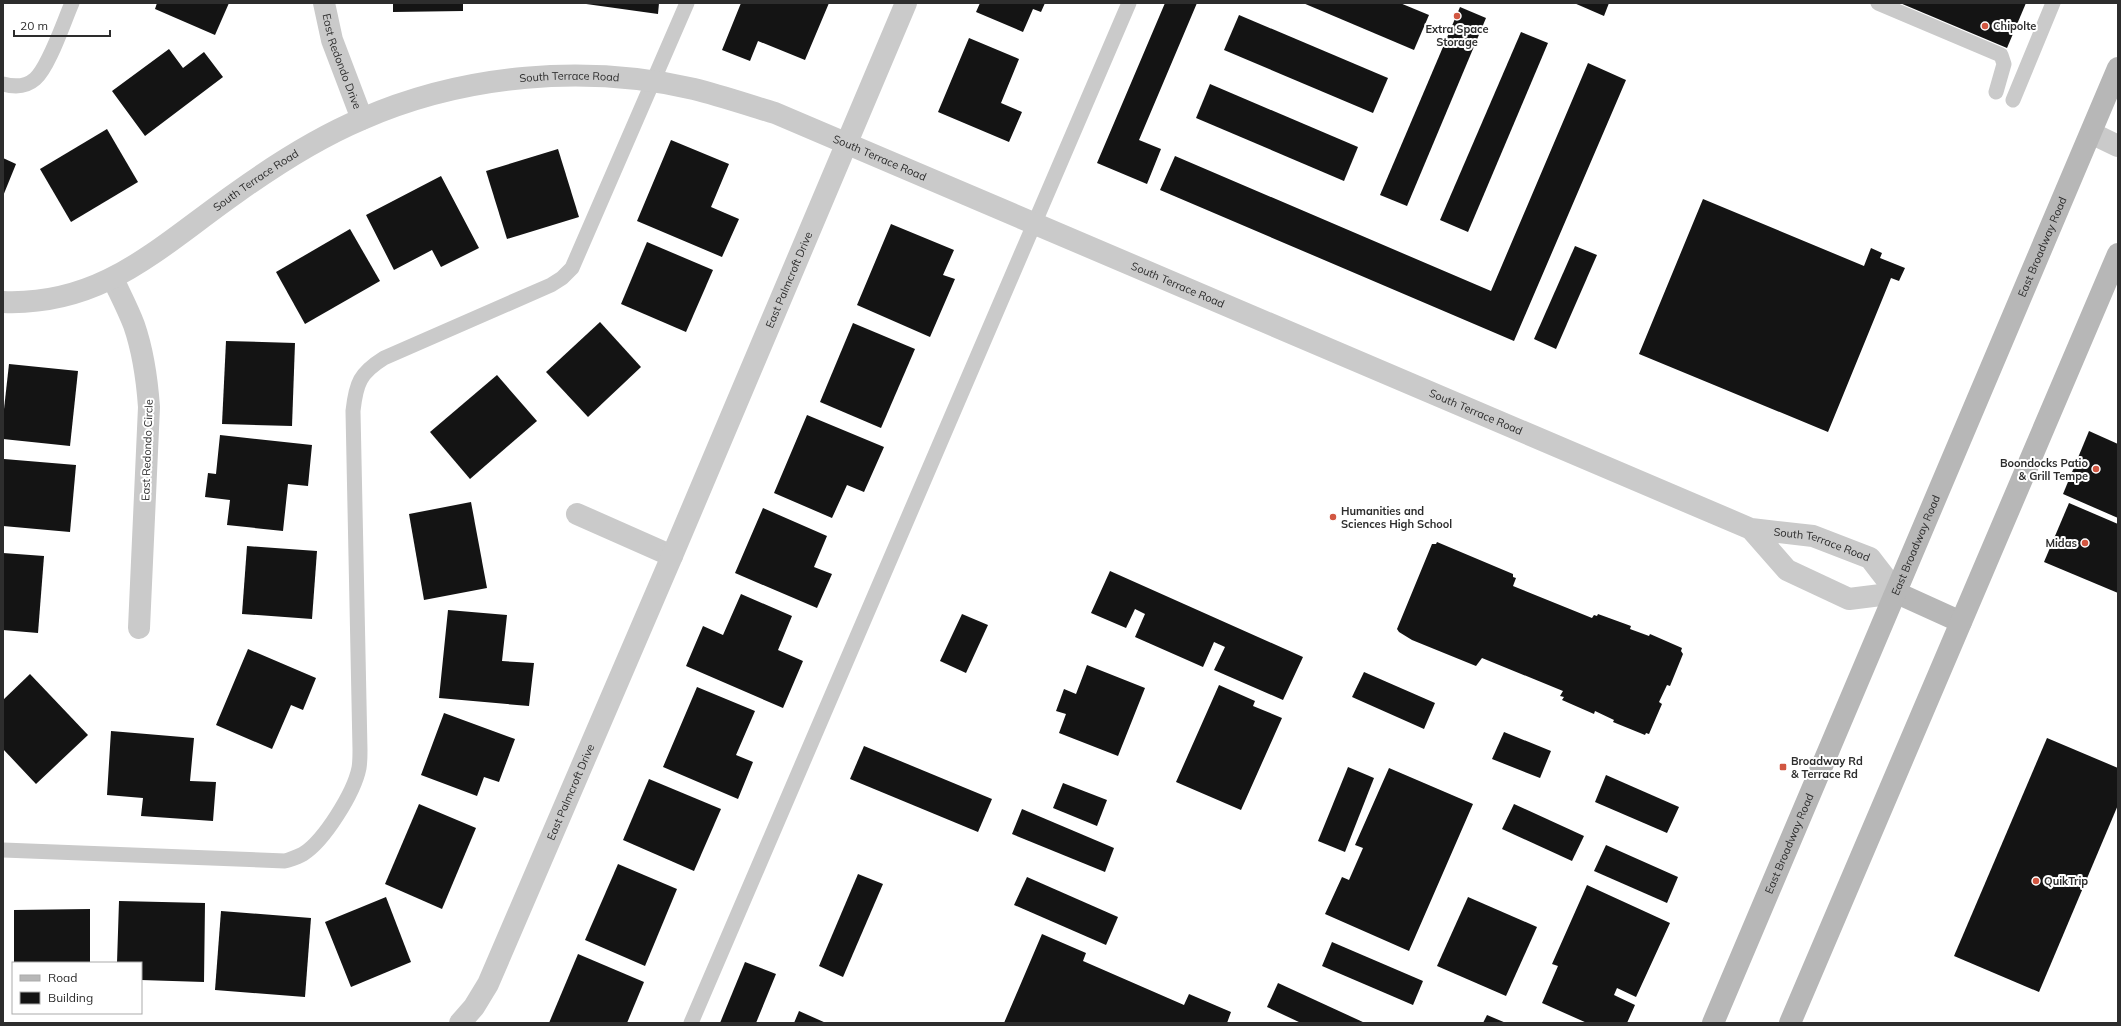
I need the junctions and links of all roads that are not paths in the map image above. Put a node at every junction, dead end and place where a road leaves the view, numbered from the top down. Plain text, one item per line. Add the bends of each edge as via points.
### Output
1 (72, 3) edge
2 (324, 3) edge
3 (687, 3) edge
4 (906, 3) edge
5 (1129, 3) edge
6 (1878, 3) edge
7 (2053, 3) edge
8 (2118, 68) edge
9 (653, 82) junction
10 (3, 84) edge
11 (1996, 92) dead end
12 (2013, 100) dead end
13 (362, 119) junction
14 (2091, 133) junction
15 (846, 144) junction
16 (2118, 146) edge
17 (1034, 224) junction
18 (2118, 254) edge
19 (113, 279) junction
20 (3, 302) edge
21 (578, 514) dead end
22 (1751, 529) junction
23 (672, 556) junction
24 (1896, 593) junction
25 (1961, 622) junction
26 (139, 628) dead end
27 (3, 850) edge
28 (460, 1023) edge
29 (691, 1023) edge
30 (1713, 1023) edge
31 (1790, 1023) edge

1 - 10 lane via 43,70 35,79 24,85
2 - 13 street, East Redondo Drive via 332,40
3 - 9 lane
4 - 15 street, East Palmcroft Drive
5 - 17 lane
6 - 11 lane via 2002,55 2004,64
7 - 12 lane
8 - 14 main road, East Broadway Road
9 - 13 street, South Terrace Road via 581,76 509,80 438,93
9 - 15 street, South Terrace Road via 693,89 775,113
9 - 27 lane via 578,256 562,278 384,358 370,367 360,379 353,411 360,750 354,784 326,833 301,855 285,861
13 - 19 street, South Terrace Road via 277,166
14 - 16 street
14 - 24 main road, East Broadway Road
15 - 17 street, South Terrace Road
15 - 23 street, East Palmcroft Drive
17 - 22 street, South Terrace Road
17 - 29 lane
18 - 25 main road
19 - 20 street, South Terrace Road via 63,298 22,303
19 - 26 street, East Redondo Circle via 134,324 147,379 149,407
21 - 23 street
22 - 24 street, South Terrace Road via 1813,536 1870,558
22 - 24 street, South Terrace Road via 1787,570 1849,599
23 - 28 street, East Palmcroft Drive via 488,984 474,1007
24 - 25 main road
24 - 30 main road, East Broadway Road
25 - 31 main road

